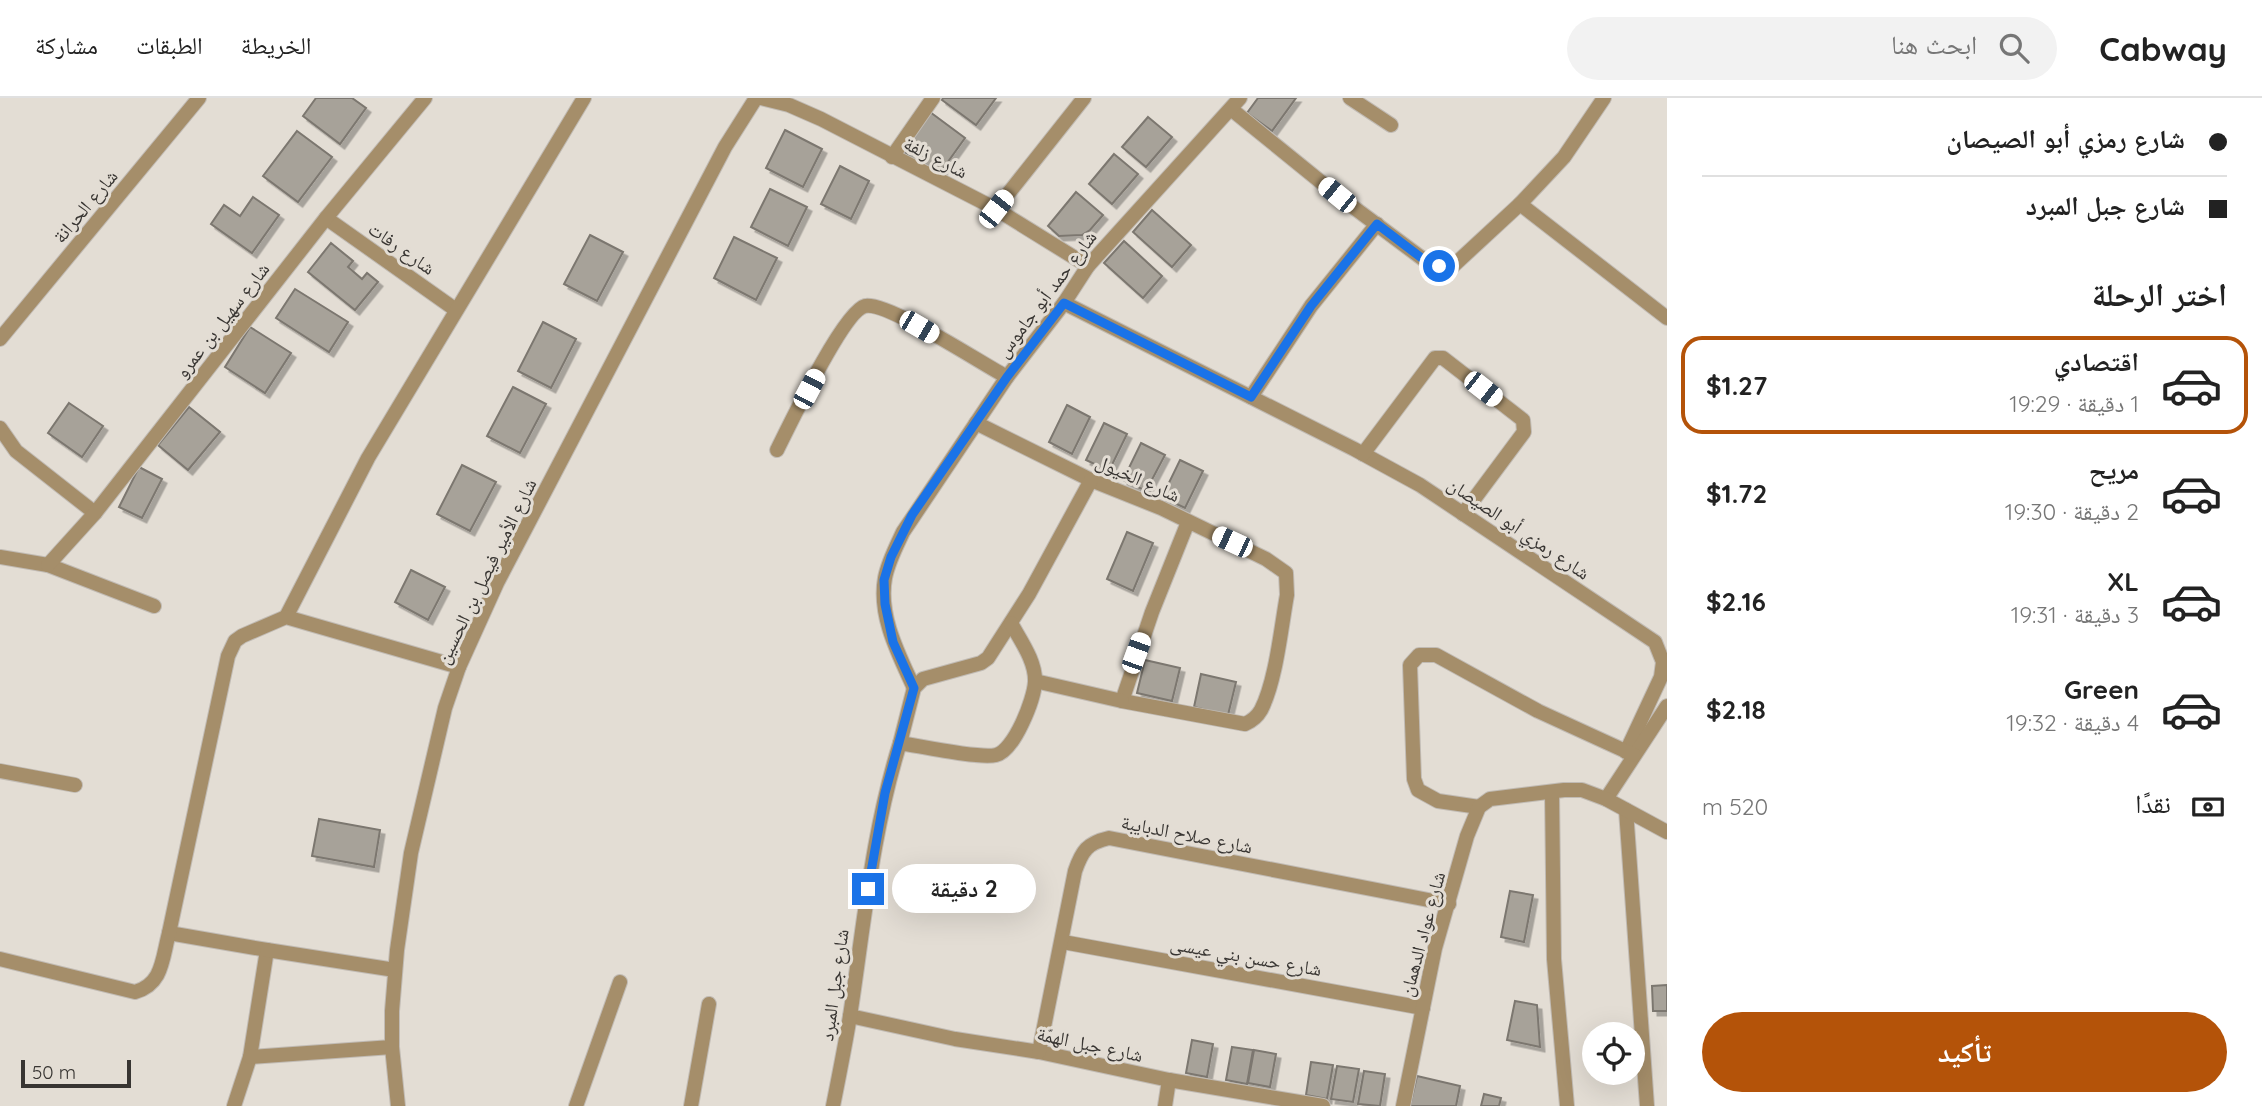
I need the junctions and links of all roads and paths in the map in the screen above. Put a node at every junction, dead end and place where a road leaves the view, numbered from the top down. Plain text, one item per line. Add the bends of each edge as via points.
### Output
1 (199, 98) edge
2 (425, 98) edge
3 (584, 98) edge
4 (758, 98) edge
5 (933, 98) edge
6 (1084, 98) edge
7 (1350, 98) edge
8 (1604, 98) edge
9 (1236, 103) edge
10 (1391, 125) dead end
11 (892, 156) junction
12 (1520, 204) junction
13 (996, 209) junction
14 (326, 218) junction
15 (1377, 224) junction
16 (1088, 266) junction
17 (1064, 303) junction
18 (456, 310) junction
19 (1667, 318) edge
20 (0, 339) edge
21 (1007, 377) junction
22 (1251, 397) junction
23 (976, 423) junction
24 (0, 428) edge
25 (777, 450) dead end
26 (1363, 454) junction
27 (1091, 480) junction
28 (95, 513) junction
29 (1463, 514) junction
30 (1188, 522) junction
31 (0, 557) edge
32 (48, 565) junction
33 (154, 606) dead end
34 (286, 617) junction
35 (1011, 623) junction
36 (459, 667) junction
37 (1035, 681) junction
38 (914, 688) junction
39 (1122, 701) junction
40 (1667, 706) edge
41 (900, 743) junction
42 (1630, 754) junction
43 (0, 771) edge
44 (75, 785) dead end
45 (1552, 792) junction
46 (1606, 799) junction
47 (1479, 807) junction
48 (1626, 810) junction
49 (1667, 832) edge
50 (1448, 904) junction
51 (169, 933) junction
52 (1063, 942) junction
53 (267, 950) junction
54 (0, 960) edge
55 (395, 970) junction
56 (620, 982) dead end
57 (709, 1004) dead end
58 (1423, 1007) junction
59 (850, 1016) junction
60 (392, 1046) junction
61 (1039, 1052) junction
62 (250, 1057) junction
63 (1169, 1080) junction
64 (234, 1106) edge
65 (398, 1106) edge
66 (576, 1106) edge
67 (691, 1106) edge
68 (834, 1106) edge
69 (1165, 1106) edge
70 (1323, 1106) edge
71 (1402, 1106) edge
72 (1567, 1106) edge
73 (1647, 1106) edge

1 - 20 street, شارع الحرانة
2 - 14 street, شارع سهيل بن عمرو
3 - 18 street
4 - 11 street, شارع زلفة via 806,111
4 - 36 street, شارع الأمير فيصل بن الحسين via 725,147 497,583
5 - 11 street
6 - 13 street
7 - 10 street
8 - 12 street via 1564,156
9 - 15 street
9 - 16 street, شارع حمد أبو جاموس
11 - 13 street, شارع زلفة
12 - 15 street via 1453,266 1423,259
12 - 19 street
13 - 16 street, شارع زلفة
14 - 18 street, شارع رفات
14 - 28 street, شارع سهيل بن عمرو
15 - 22 street via 1311,306
16 - 17 street, شارع حمد أبو جاموس
17 - 21 street, شارع حمد أبو جاموس
17 - 22 street, شارع رمزي أبو الصيصان
18 - 34 street via 368,458
21 - 23 street, شارع حمد أبو جاموس
21 - 25 street via 887,309 867,305 830,348
22 - 26 street, شارع رمزي أبو الصيصان
23 - 27 street, شارع الخيول
23 - 38 street, شارع حمد أبو جاموس via 912,515 884,580 893,642
24 - 28 street via 16,451
26 - 29 street, شارع رمزي أبو الصيصان
26 - 29 street via 1436,358 1443,358 1523,420 1524,432
27 - 30 street, شارع الخيول
27 - 35 street
28 - 32 street, شارع سهيل بن عمرو
29 - 42 street, شارع رمزي أبو الصيصان via 1654,642 1663,662 1661,677
30 - 39 street
30 - 39 street, شارع الخيول via 1266,559 1283,570 1288,581 1266,698 1260,712 1245,724
31 - 32 street
32 - 33 street
34 - 36 street
34 - 51 street via 242,636 230,648
35 - 37 street via 1031,662
35 - 38 street via 981,663 923,678
36 - 55 street, شارع الأمير فيصل بن الحسين via 425,789 405,887
37 - 39 street
37 - 41 street via 1006,751 989,756
38 - 41 street, شارع جبل المبرد
40 - 42 street
41 - 59 street, شارع جبل المبرد via 885,793
42 - 46 street
42 - 47 street via 1436,655 1419,655 1410,665 1418,790 1438,801
43 - 44 street
45 - 46 street via 1582,790
45 - 47 street via 1490,799
45 - 72 street via 1553,960
46 - 48 street
47 - 50 street, شارع عواد الدهمان
48 - 49 street
48 - 73 street
50 - 52 street, شارع صلاح الدبايبة via 1109,838 1095,841 1082,853
50 - 58 street, شارع عواد الدهمان
51 - 53 street
51 - 54 street via 157,978 149,988 135,992
52 - 58 street, شارع حسن بني عيسى
52 - 61 street, شارع صلاح الدبايبة
53 - 55 street
53 - 62 street
55 - 60 street, شارع الأمير فيصل بن الحسين
56 - 66 street
57 - 67 street
58 - 71 street, شارع عواد الدهمان
59 - 61 street, شارع جبل الهمّة
59 - 68 street, شارع جبل المبرد
60 - 62 street
60 - 65 street, شارع الأمير فيصل بن الحسين
61 - 63 street, شارع جبل الهمّة
62 - 64 street
63 - 69 street
63 - 70 street, شارع جبل الهمّة

